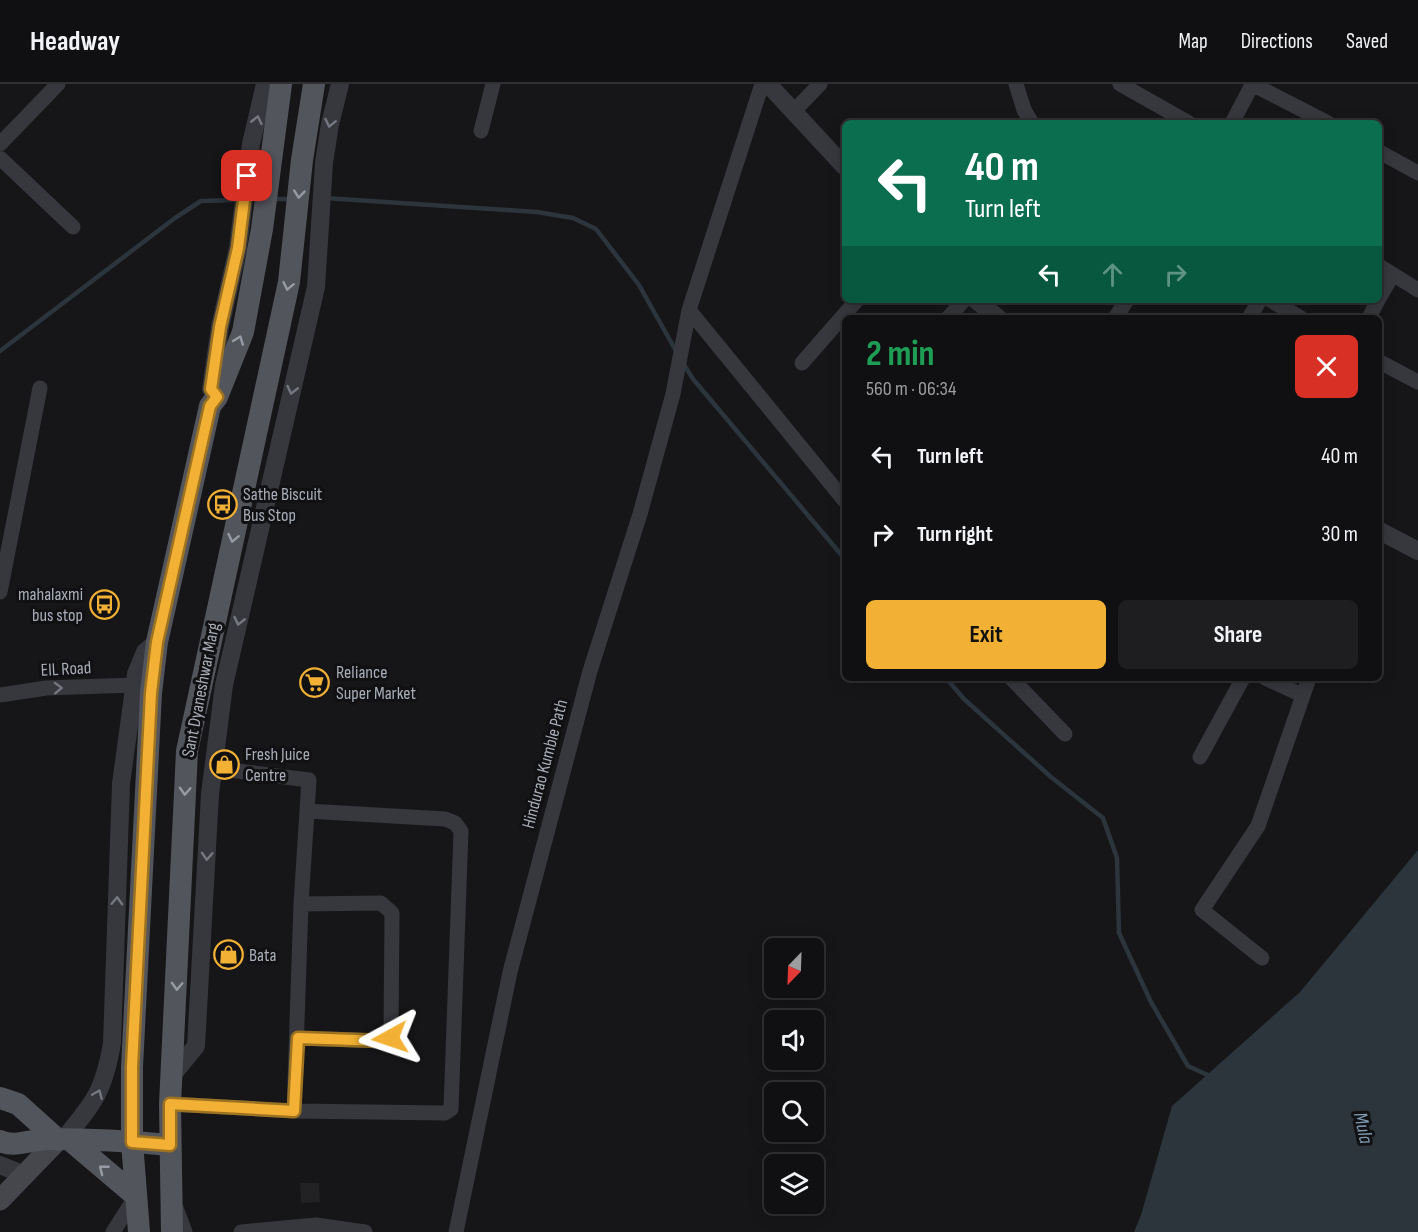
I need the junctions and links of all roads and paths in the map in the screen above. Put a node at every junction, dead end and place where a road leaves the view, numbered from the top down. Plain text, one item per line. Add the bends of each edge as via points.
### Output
1 (58, 84) edge
2 (265, 84) edge
3 (281, 84) edge
4 (314, 84) edge
5 (340, 84) edge
6 (493, 84) edge
7 (762, 84) edge
8 (768, 84) edge
9 (820, 84) edge
10 (1016, 84) edge
11 (1120, 84) edge
12 (1252, 85) edge
13 (793, 112) junction
14 (1030, 120) edge
15 (1184, 120) edge
16 (1234, 120) edge
17 (1322, 120) edge
18 (481, 131) dead end
19 (0, 144) edge
20 (1382, 153) edge
21 (0, 158) edge
22 (260, 159) junction
23 (313, 162) junction
24 (842, 164) edge
25 (1418, 173) edge
26 (73, 226) dead end
27 (1382, 268) edge
28 (1392, 276) junction
29 (1418, 290) edge
30 (1382, 293) edge
31 (854, 303) edge
32 (961, 303) edge
33 (980, 303) edge
34 (1275, 303) edge
35 (688, 310) junction
36 (844, 315) edge
37 (951, 315) edge
38 (994, 315) edge
39 (1296, 315) edge
40 (842, 317) edge
41 (802, 363) dead end
42 (1382, 363) edge
43 (1418, 382) edge
44 (40, 388) dead end
45 (217, 397) junction
46 (842, 498) edge
47 (1382, 532) edge
48 (4, 547) edge
49 (1418, 551) edge
50 (0, 592) edge
51 (157, 642) junction
52 (1014, 681) edge
53 (1241, 681) edge
54 (1272, 681) edge
55 (1308, 681) edge
56 (135, 685) junction
57 (0, 694) edge
58 (1302, 695) junction
59 (1065, 734) dead end
60 (1200, 757) dead end
61 (213, 768) junction
62 (307, 811) junction
63 (301, 904) junction
64 (1262, 958) dead end
65 (298, 1038) junction
66 (173, 1074) junction
67 (0, 1098) edge
68 (170, 1104) junction
69 (294, 1111) junction
70 (64, 1140) junction
71 (0, 1141) edge
72 (132, 1142) junction
73 (170, 1145) junction
74 (0, 1165) edge
75 (25, 1175) junction
76 (136, 1196) junction
77 (171, 1196) junction
78 (0, 1200) edge
79 (113, 1232) edge
80 (139, 1232) edge
81 (172, 1232) edge
82 (185, 1232) edge
83 (241, 1232) edge
84 (365, 1232) edge
85 (456, 1232) edge

1 - 19 street
22 -> 2 street
3 - 22 main road
4 - 23 main road
5 -> 23 street via 330,124
6 - 18 street
7 - 35 street, Hindurao Kumble Path
8 - 13 street
9 - 13 street
10 - 14 street
11 - 15 street
12 - 16 street
12 - 17 street
13 - 24 street
20 - 25 street
21 - 26 street
45 -> 22 main road via 243,332 262,229
22 - 45 street via 242,216 216,351 211,389
23 -> 61 street via 321,230 316,287 225,685
23 -> 66 main road, Sant Dyaneshwar Marg via 295,228 289,282 187,751
27 - 28 street
28 - 29 street
28 - 30 street
31 - 36 street
32 - 37 street
33 - 38 street
34 - 39 street
35 - 46 street
35 - 85 street, Hindurao Kumble Path via 673,394 590,671 513,961
40 - 41 street
42 - 43 street
44 - 48 street
45 - 51 main road via 210,406
47 - 49 street
48 - 50 street
51 - 56 street via 139,662
51 - 72 main road via 146,769
52 - 59 street
53 - 60 street
54 - 58 street
55 - 58 street
57 -> 56 street, EIL Road
70 -> 56 street via 95,1102 108,1069 121,784
58 - 64 street via 1257,826 1202,910
61 - 62 street via 309,780
61 -> 66 street via 196,1046
62 - 63 street
62 - 69 street via 445,819 461,831 453,1103 445,1113
63 - 65 street
63 - 65 street via 381,903 388,907 392,913 391,1031 390,1038 384,1041
65 - 69 street
66 - 68 main road, Sant Dyaneshwar Marg
67 - 70 main road via 18,1104
68 - 69 street
68 - 73 main road, Sant Dyaneshwar Marg
70 - 71 main road via 30,1140 9,1145
70 - 72 main road
70 - 75 main road
76 -> 70 main road
72 - 73 main road
72 - 76 main road
73 - 77 main road, Sant Dyaneshwar Marg
74 - 75 street
75 - 78 main road
76 - 79 street
76 - 80 main road
77 - 81 main road, Sant Dyaneshwar Marg
77 - 82 street
83 - 84 street via 316,1225

